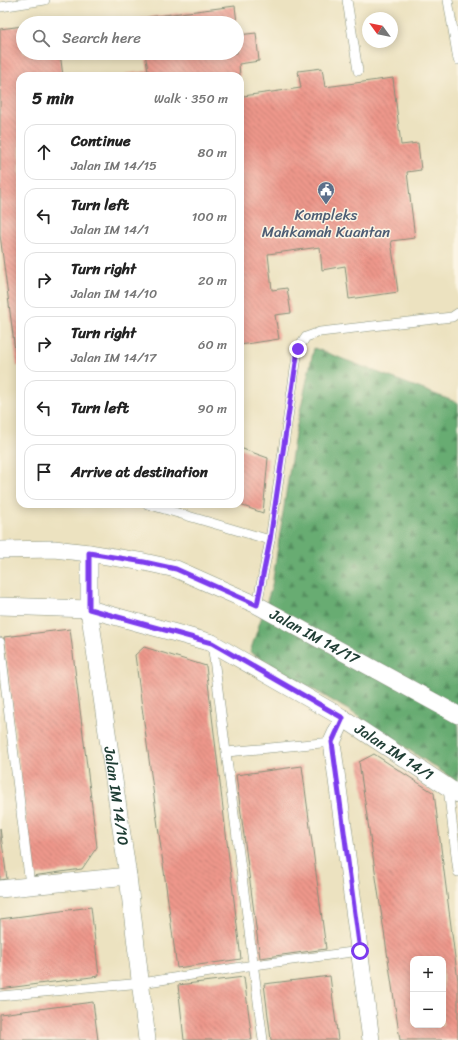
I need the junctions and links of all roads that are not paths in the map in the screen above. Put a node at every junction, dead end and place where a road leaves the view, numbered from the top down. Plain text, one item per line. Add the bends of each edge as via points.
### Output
1 (45, 0) edge
2 (347, 0) edge
3 (448, 0) edge
4 (0, 7) edge
5 (458, 60) edge
6 (358, 71) dead end
7 (458, 313) edge
8 (161, 508) edge
9 (270, 540) junction
10 (0, 550) edge
11 (89, 553) junction
12 (257, 605) junction
13 (0, 606) edge
14 (89, 609) junction
15 (0, 642) edge
16 (212, 643) junction
17 (458, 715) edge
18 (343, 718) junction
19 (332, 742) junction
20 (227, 752) junction
21 (453, 790) edge
22 (458, 872) edge
23 (128, 876) junction
24 (30, 885) junction
25 (0, 889) edge
26 (360, 951) junction
27 (254, 965) junction
28 (142, 983) junction
29 (0, 996) edge
30 (147, 1040) edge
31 (263, 1040) edge
32 (371, 1040) edge

1 - 4 lane
2 - 6 lane
3 - 5 lane
7 - 9 lane via 452,318 320,332 306,337 298,349
8 - 9 lane
9 - 12 lane
10 - 11 street, Jalan IM 14/17 via 54,549
11 - 12 street, Jalan IM 14/17 via 176,569
11 - 14 street, Jalan IM 14/10
12 - 17 street, Jalan IM 14/17
13 - 14 street, Jalan IM 14/1
14 - 16 street, Jalan IM 14/1
14 - 23 street, Jalan IM 14/10
15 - 24 lane
16 - 18 street, Jalan IM 14/1
16 - 20 lane
18 - 19 street
18 - 21 street, Jalan IM 14/1
19 - 20 lane
19 - 26 street
20 - 27 lane
21 - 22 lane
23 - 24 street
23 - 28 street, Jalan IM 14/10
24 - 25 street
26 - 27 lane
26 - 32 street
27 - 28 lane
27 - 31 lane
28 - 29 lane
28 - 30 street, Jalan IM 14/10

